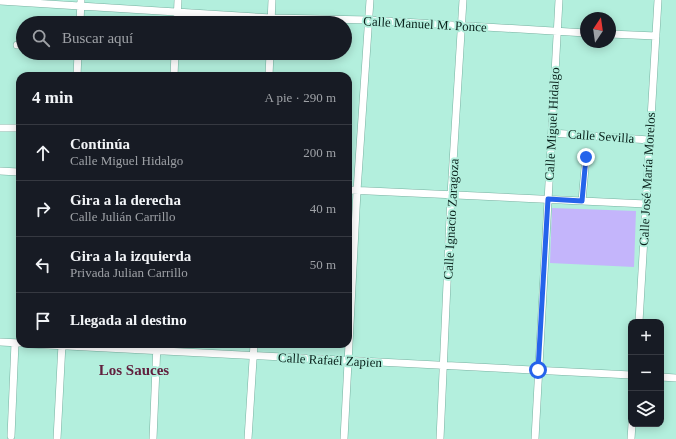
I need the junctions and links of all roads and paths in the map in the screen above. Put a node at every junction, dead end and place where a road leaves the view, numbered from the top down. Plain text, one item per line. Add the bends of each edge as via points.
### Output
1 (178, 0) edge
2 (272, 0) edge
3 (370, 0) edge
4 (464, 0) edge
5 (559, 0) edge
6 (658, 0) edge
7 (0, 1) edge
8 (81, 3) edge
9 (177, 12) junction
10 (80, 16) edge
11 (177, 16) edge
12 (219, 16) edge
13 (271, 16) edge
14 (352, 20) edge
15 (369, 20) junction
16 (462, 25) junction
17 (557, 31) junction
18 (580, 32) edge
19 (616, 34) edge
20 (656, 36) junction
21 (78, 60) edge
22 (175, 60) edge
23 (269, 60) edge
24 (77, 72) edge
25 (174, 72) edge
26 (268, 72) edge
27 (0, 128) edge
28 (16, 128) edge
29 (552, 132) junction
30 (650, 140) junction
31 (586, 157) dead end
32 (0, 171) edge
33 (16, 172) edge
34 (352, 190) edge
35 (357, 191) junction
36 (452, 195) junction
37 (548, 199) junction
38 (582, 201) junction
39 (646, 204) junction
40 (352, 297) edge
41 (638, 319) edge
42 (0, 341) edge
43 (16, 343) edge
44 (18, 348) edge
45 (62, 348) edge
46 (103, 348) edge
47 (158, 348) edge
48 (254, 348) edge
49 (350, 348) edge
50 (157, 352) junction
51 (253, 356) junction
52 (349, 361) junction
53 (444, 365) junction
54 (538, 370) junction
55 (628, 375) edge
56 (664, 377) edge
57 (676, 378) edge
58 (632, 427) edge
59 (11, 436) dead end
60 (57, 439) edge
61 (153, 439) edge
62 (248, 439) edge
63 (344, 439) edge
64 (440, 439) edge
65 (535, 439) edge
66 (631, 439) edge

1 - 9 street
2 - 13 street
3 - 15 street
4 - 16 street, Calle Ignacio Zaragoza
5 - 17 street, Calle Miguel Hidalgo
6 - 20 street, Calle José María Morelos
7 - 8 street, Calle Manuel M. Ponce
8 - 9 street, Calle Manuel M. Ponce
8 - 10 street
9 - 11 street
9 - 12 street, Calle Manuel M. Ponce
14 - 15 street, Calle Manuel M. Ponce
15 - 16 street, Calle Manuel M. Ponce
15 - 35 street
16 - 17 street, Calle Manuel M. Ponce
16 - 36 street, Calle Ignacio Zaragoza
17 - 18 street, Calle Manuel M. Ponce
17 - 29 street, Calle Miguel Hidalgo
19 - 20 street
20 - 30 street, Calle José María Morelos
21 - 24 street
22 - 25 street
23 - 26 street
27 - 28 street
29 - 30 street, Calle Sevilla
29 - 37 street, Calle Miguel Hidalgo
30 - 39 street, Calle José María Morelos
31 - 38 street
32 - 33 street
34 - 35 street
35 - 36 street
35 - 40 street
36 - 37 street
36 - 53 street, Calle Ignacio Zaragoza
37 - 38 street
37 - 54 street, Calle Miguel Hidalgo
38 - 39 street
39 - 41 street, Calle José María Morelos
42 - 43 street
44 - 59 street
45 - 60 street
46 - 50 street, Calle Rafaél Zapien
47 - 50 street
48 - 51 street
49 - 52 street
50 - 51 street, Calle Rafaél Zapien
50 - 61 street
51 - 52 street, Calle Rafaél Zapien
51 - 62 street
52 - 53 street, Calle Rafaél Zapien
52 - 63 street
53 - 54 street, Calle Rafaél Zapien
53 - 64 street, Calle Ignacio Zaragoza
54 - 55 street, Calle Rafaél Zapien
54 - 65 street, Calle Miguel Hidalgo
56 - 57 street
58 - 66 street

